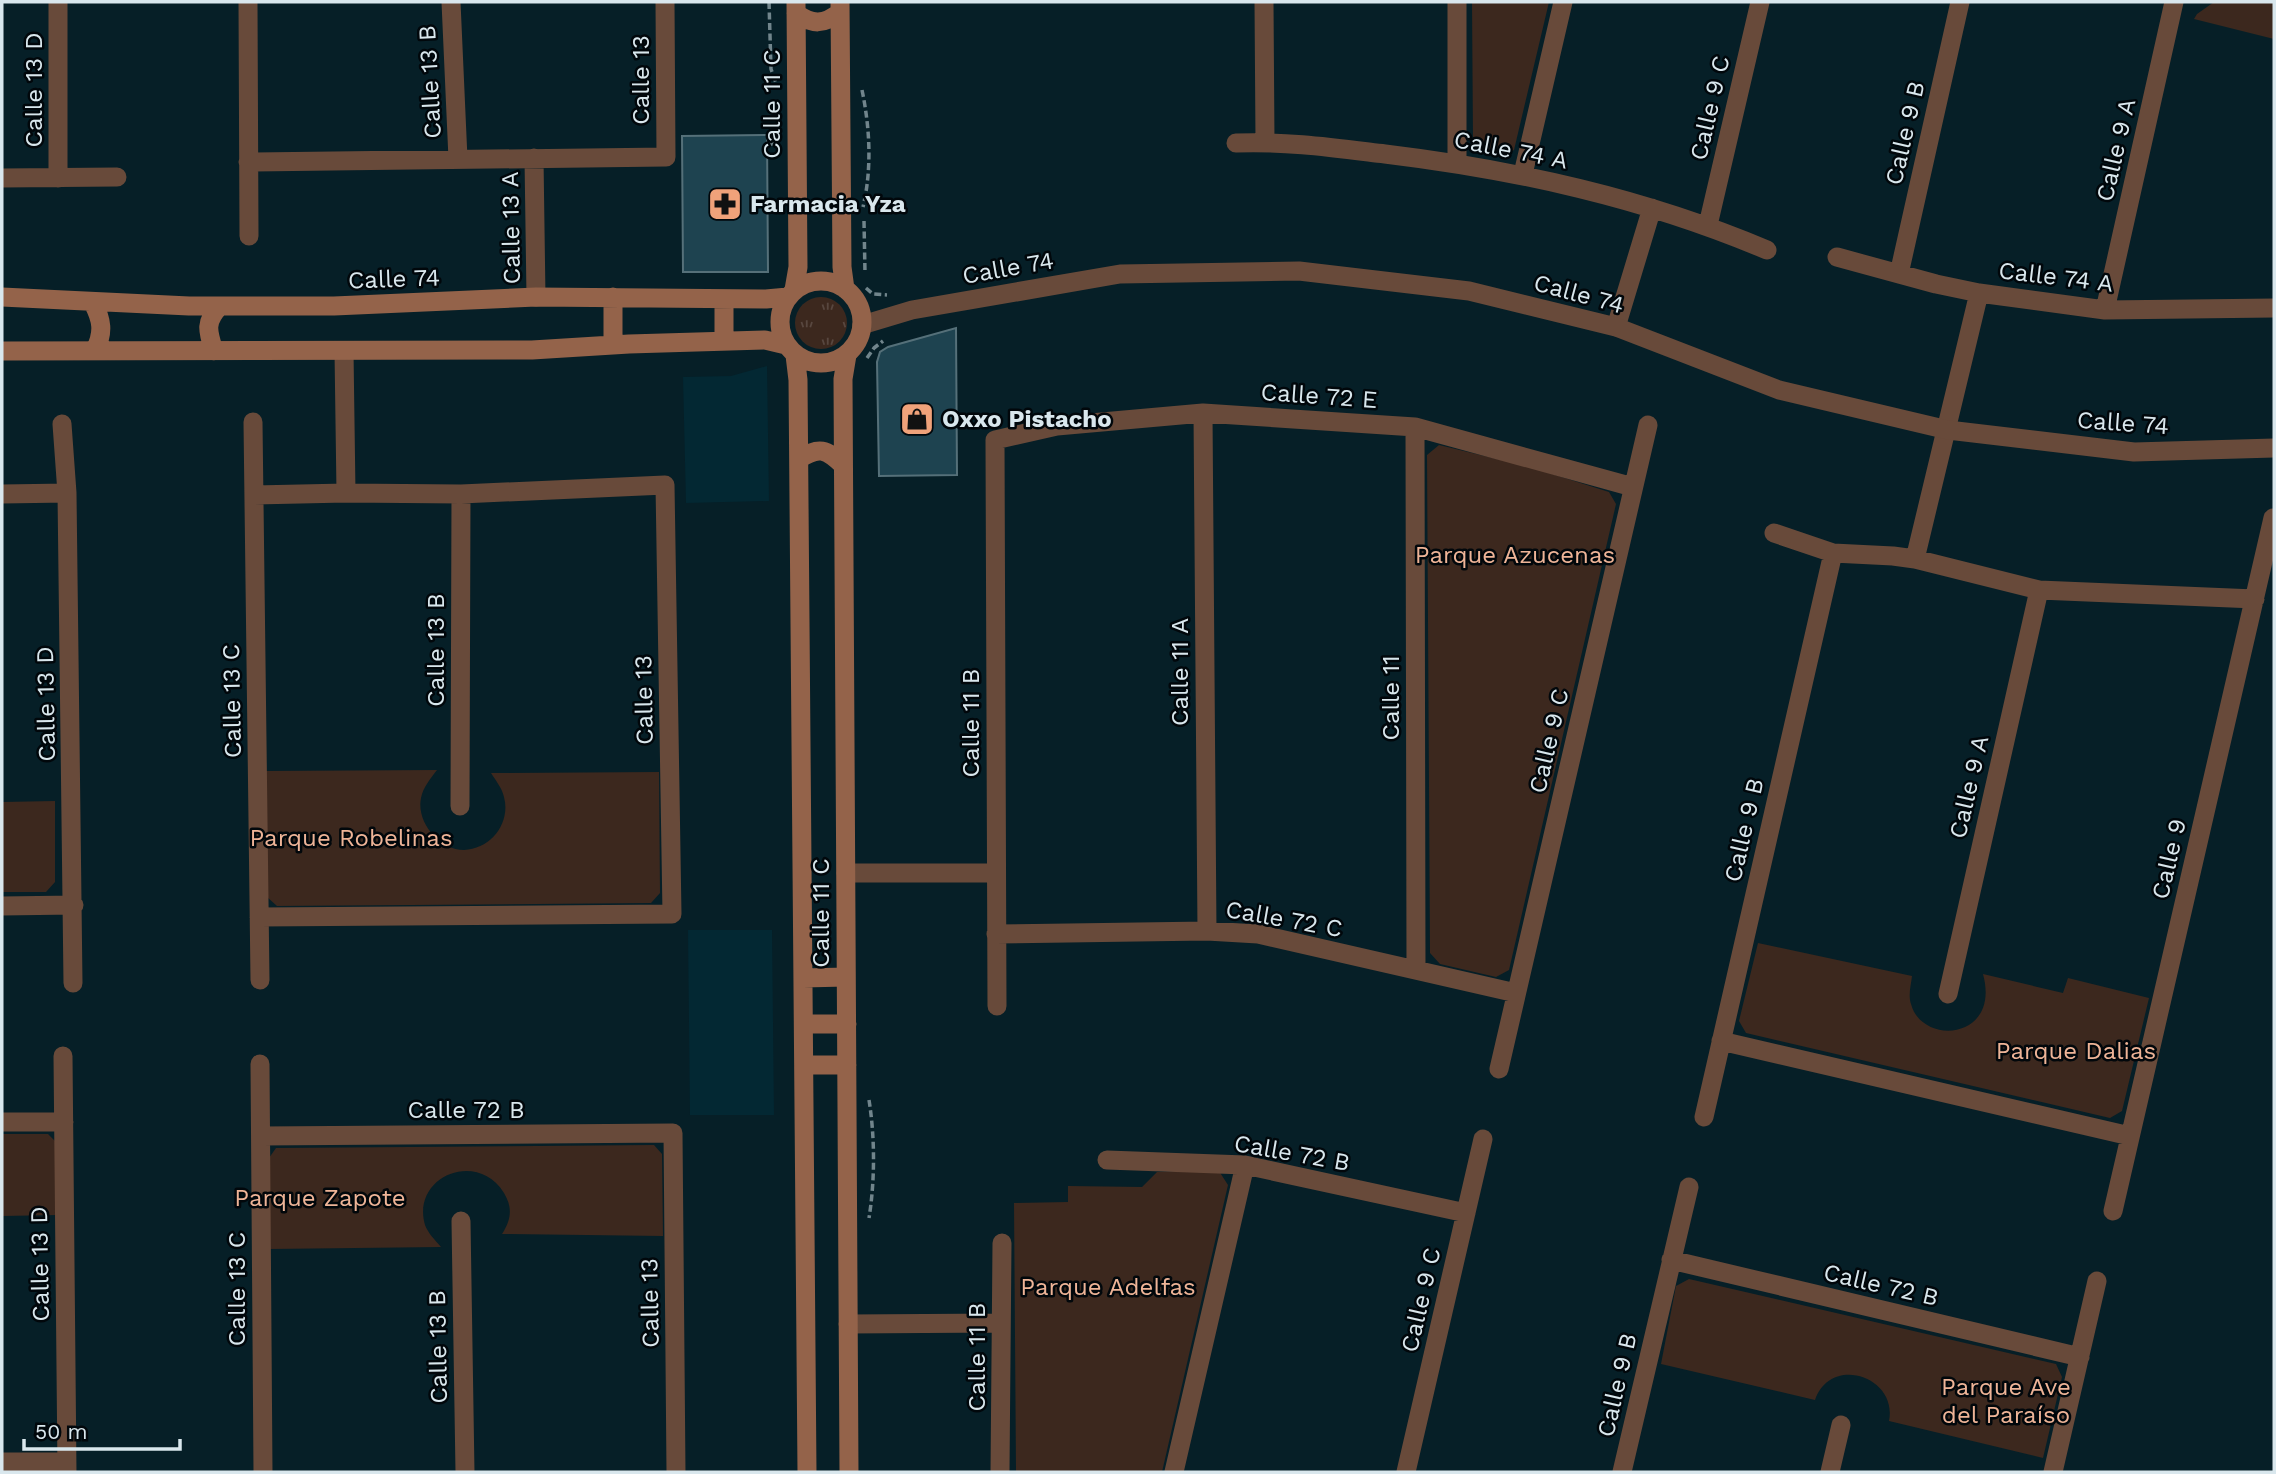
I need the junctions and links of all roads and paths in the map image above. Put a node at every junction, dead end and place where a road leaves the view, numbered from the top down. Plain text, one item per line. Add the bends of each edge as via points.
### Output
1 (58, 2) edge
2 (248, 2) edge
3 (451, 2) edge
4 (664, 2) edge
5 (769, 2) edge
6 (1264, 2) edge
7 (1457, 2) edge
8 (1563, 2) edge
9 (1760, 2) edge
10 (1960, 2) edge
11 (2175, 2) edge
12 (796, 7) edge
13 (840, 7) edge
14 (862, 79) dead end
15 (776, 95) dead end
16 (1265, 142) junction
17 (1236, 143) dead end
18 (776, 144) dead end
19 (776, 156) dead end
20 (534, 158) junction
21 (458, 159) junction
22 (248, 162) junction
23 (1457, 163) junction
24 (1522, 174) junction
25 (117, 177) dead end
26 (2, 178) edge
27 (58, 178) junction
28 (1652, 208) junction
29 (1708, 225) junction
30 (248, 236) dead end
31 (1767, 250) dead end
32 (1837, 257) dead end
33 (1899, 274) junction
34 (845, 289) junction
35 (898, 291) dead end
36 (791, 293) junction
37 (1979, 293) junction
38 (536, 296) junction
39 (2, 297) edge
40 (613, 297) junction
41 (724, 299) junction
42 (93, 303) junction
43 (220, 306) junction
44 (2274, 308) edge
45 (2105, 310) junction
46 (862, 325) junction
47 (1616, 327) junction
48 (890, 338) dead end
49 (724, 341) junction
50 (613, 345) junction
51 (95, 350) junction
52 (790, 350) junction
53 (2, 351) edge
54 (214, 351) junction
55 (344, 351) junction
56 (856, 359) junction
57 (1203, 413) junction
58 (254, 422) dead end
59 (62, 424) dead end
60 (1648, 425) dead end
61 (1415, 426) junction
62 (1948, 430) junction
63 (995, 440) joint
64 (2274, 448) edge
65 (799, 459) junction
66 (843, 465) junction
67 (1633, 487) junction
68 (67, 493) junction
69 (346, 493) junction
70 (2, 494) edge
71 (461, 494) junction
72 (254, 495) junction
73 (2273, 518) edge
74 (1774, 533) dead end
75 (1833, 553) junction
76 (1915, 559) junction
77 (2039, 590) junction
78 (2255, 599) junction
79 (460, 806) dead end
80 (846, 873) junction
81 (996, 873) junction
82 (2, 905) edge
83 (74, 905) junction
84 (259, 917) junction
85 (1207, 930) junction
86 (996, 934) junction
87 (1416, 969) junction
88 (846, 976) junction
89 (803, 978) junction
90 (260, 980) dead end
91 (74, 983) dead end
92 (1516, 993) junction
93 (1948, 994) dead end
94 (997, 1006) dead end
95 (804, 1024) junction
96 (847, 1024) junction
97 (1721, 1041) junction
98 (63, 1056) dead end
99 (260, 1064) dead end
100 (804, 1065) junction
101 (847, 1065) junction
102 (1499, 1069) dead end
103 (867, 1090) dead end
104 (1704, 1117) dead end
105 (2, 1122) edge
106 (64, 1122) junction
107 (673, 1133) joint
108 (261, 1136) junction
109 (2130, 1136) junction
110 (1483, 1139) dead end
111 (1107, 1160) dead end
112 (1245, 1165) junction
113 (1689, 1187) dead end
114 (2113, 1210) dead end
115 (1466, 1213) junction
116 (461, 1221) dead end
117 (868, 1224) dead end
118 (1002, 1243) dead end
119 (1671, 1260) junction
120 (2097, 1281) dead end
121 (1001, 1323) junction
122 (848, 1324) junction
123 (2080, 1357) junction
124 (1841, 1425) dead end
125 (2, 1462) edge
126 (67, 1467) edge
127 (263, 1472) edge
128 (465, 1472) edge
129 (676, 1472) edge
130 (807, 1472) edge
131 (849, 1472) edge
132 (1000, 1472) edge
133 (1174, 1472) edge
134 (1406, 1472) edge
135 (1622, 1472) edge
136 (1830, 1472) edge
137 (2053, 1472) edge

1 - 27 street, Calle 13 D
2 - 22 street
3 - 21 street, Calle 13 B
4 - 20 street, Calle 13 via 666,157
5 - 15 path
6 - 16 street
7 - 23 street
8 - 24 street
9 - 29 street, Calle 9 C
10 - 33 street, Calle 9 B
11 - 45 street, Calle 9 A
12 - 13 main road via 807,21 818,23 830,21
12 - 36 main road, Calle 11 C via 798,267
13 - 34 main road
14 - 35 path via 868,183 863,207 864,284 880,296
16 - 17 street, Calle 74 A
16 - 23 street, Calle 74 A
18 - 19 path
20 - 21 street
20 - 38 street, Calle 13 A
21 - 22 street
22 - 30 street
23 - 24 street, Calle 74 A
24 - 28 street, Calle 74 A
25 - 27 street
26 - 27 street
28 - 29 street, Calle 74 A
28 - 47 street
29 - 31 street, Calle 74 A
32 - 33 street, Calle 74 A
33 - 37 street, Calle 74 A
34 - 36 main road via 814,281
34 - 46 main road via 858,305
36 - 41 main road, Calle 74 via 766,299
36 - 52 main road via 779,321
37 - 45 street, Calle 74 A
37 - 62 street
38 - 40 main road, Calle 74
38 - 43 main road, Calle 74 via 334,306
39 - 42 main road, Calle 74
40 - 41 main road, Calle 74
40 - 50 main road
41 - 49 main road
42 - 43 main road, Calle 74
42 - 51 main road via 102,329
43 - 54 main road via 208,324
44 - 45 street, Calle 74 A
46 - 47 street, Calle 74 via 912,310 1120,274 1299,271 1469,291
46 - 56 main road
47 - 62 street, Calle 74 via 1779,390
48 - 56 path
49 - 50 main road
49 - 52 main road via 765,340
50 - 55 main road
51 - 53 main road
51 - 54 main road
52 - 56 main road via 816,364
52 - 65 main road, Calle 11 C via 798,380
54 - 55 main road
55 - 69 street
56 - 66 main road, Calle 11 C via 843,379
57 - 61 street, Calle 72 E
57 - 63 street, Calle 72 E via 1057,426
57 - 85 street, Calle 11 A
58 - 72 street, Calle 13 C
59 - 68 street, Calle 13 D
60 - 67 street, Calle 9 C
61 - 67 street, Calle 72 E
61 - 87 street, Calle 11
62 - 64 street, Calle 74 via 2134,452
62 - 76 street
63 - 81 street, Calle 11 B
65 - 66 main road via 821,450
65 - 89 main road, Calle 11 C
66 - 80 main road, Calle 11 C
67 - 92 street, Calle 9 C
68 - 70 street
68 - 83 street, Calle 13 D
69 - 71 street
69 - 72 street
71 - 79 street, Calle 13 B
71 - 84 street, Calle 13 via 665,485 672,914
72 - 84 street, Calle 13 C
73 - 78 street, Calle 9
74 - 75 street
75 - 76 street
75 - 97 street, Calle 9 B
76 - 77 street
77 - 78 street
77 - 93 street, Calle 9 A
78 - 109 street, Calle 9
80 - 81 street
80 - 88 main road, Calle 11 C
81 - 86 street, Calle 11 B
82 - 83 street
83 - 91 street, Calle 13 D
84 - 90 street, Calle 13 C
85 - 86 street, Calle 72 C
85 - 87 street, Calle 72 C via 1258,934
86 - 94 street, Calle 11 B
87 - 92 street, Calle 72 C
88 - 89 main road
88 - 96 main road, Calle 11 C
89 - 95 main road, Calle 11 C
92 - 102 street, Calle 9 C
95 - 96 main road
95 - 100 main road, Calle 11 C
96 - 101 main road, Calle 11 C
97 - 104 street, Calle 9 B
97 - 109 street
98 - 106 street, Calle 13 D
99 - 108 street, Calle 13 C
100 - 101 main road
100 - 130 main road, Calle 11 C
101 - 122 main road, Calle 11 C
103 - 117 path via 872,1131
105 - 106 street
106 - 126 street, Calle 13 D
107 - 108 street, Calle 72 B
107 - 129 street, Calle 13
108 - 127 street, Calle 13 C
109 - 114 street, Calle 9
110 - 115 street, Calle 9 C
111 - 112 street, Calle 72 B
112 - 115 street, Calle 72 B
112 - 133 street
113 - 119 street, Calle 9 B
115 - 134 street, Calle 9 C
116 - 128 street, Calle 13 B
118 - 121 street, Calle 11 B
119 - 123 street, Calle 72 B
119 - 135 street, Calle 9 B
120 - 123 street
121 - 122 street
121 - 132 street, Calle 11 B
122 - 131 main road, Calle 11 C
123 - 137 street
124 - 136 street
125 - 126 street

